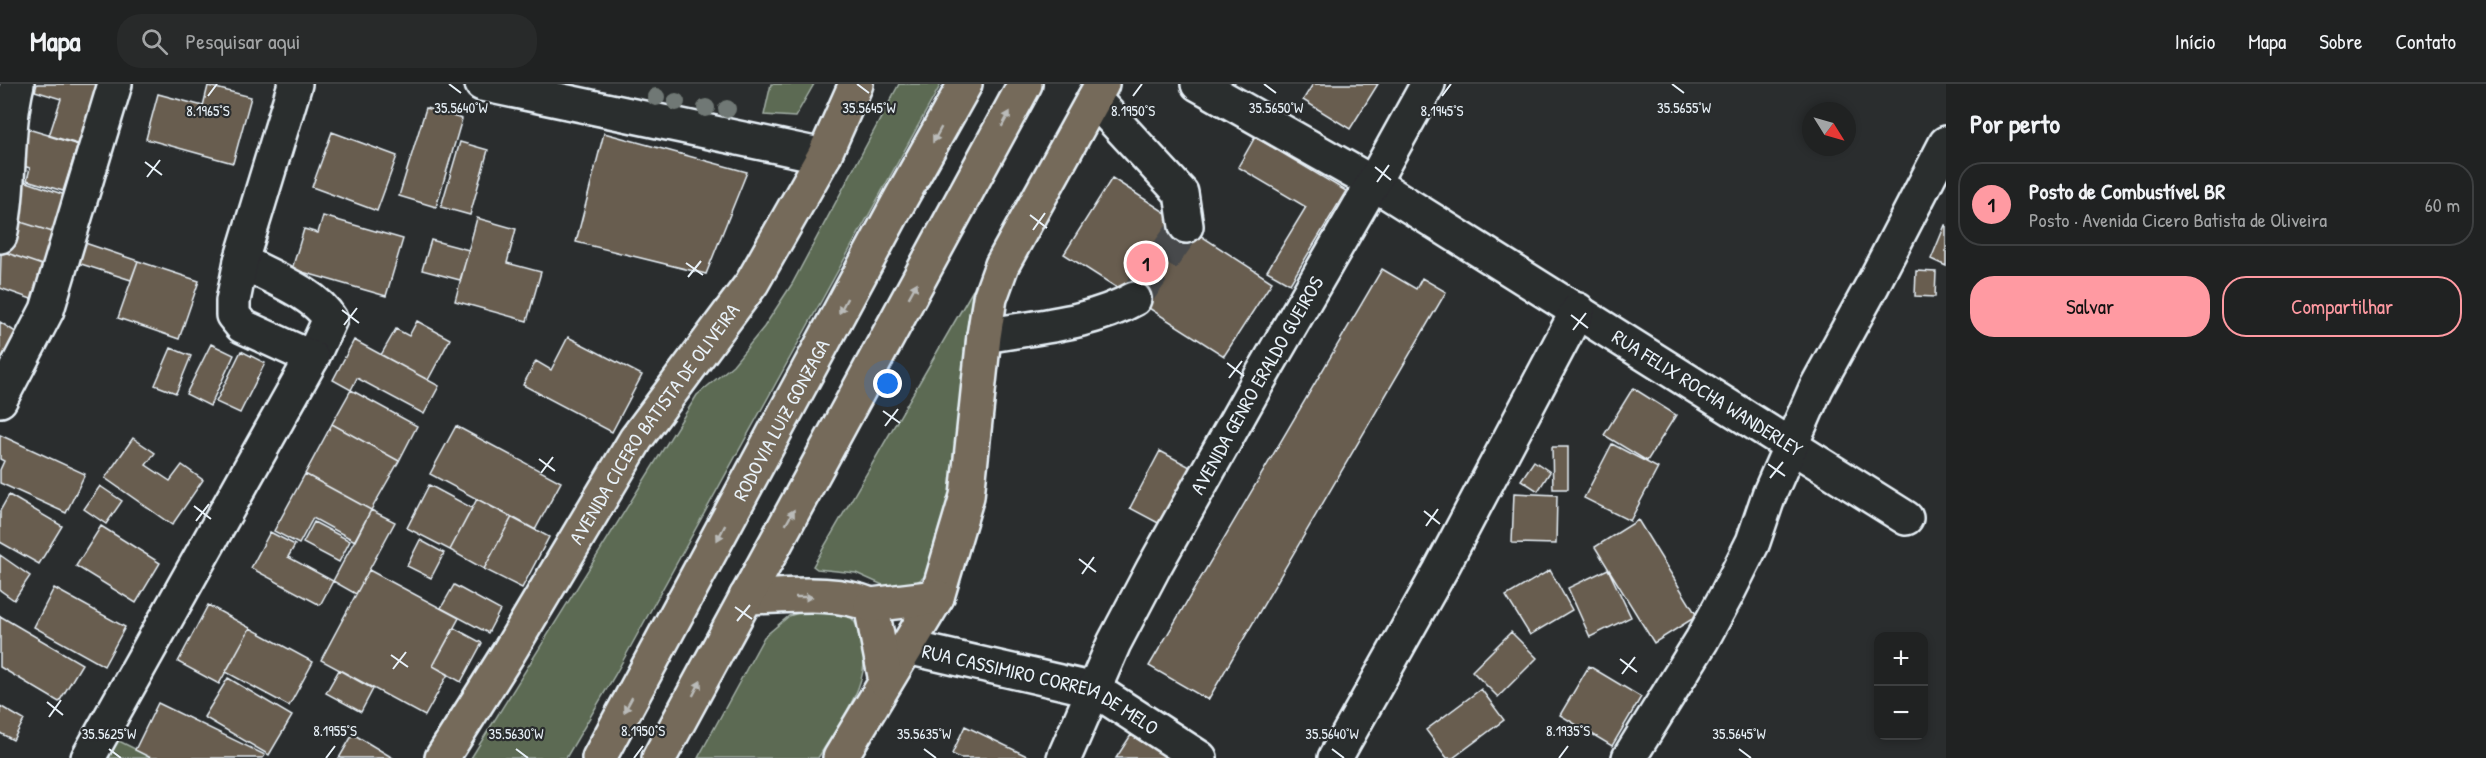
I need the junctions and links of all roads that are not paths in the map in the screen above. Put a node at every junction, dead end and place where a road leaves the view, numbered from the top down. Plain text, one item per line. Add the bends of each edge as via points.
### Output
1 (17, 84) edge
2 (116, 84) edge
3 (295, 84) edge
4 (482, 84) edge
5 (856, 84) edge
6 (965, 84) edge
7 (1025, 84) edge
8 (1198, 84) edge
9 (1428, 84) edge
10 (1098, 91) edge
11 (1946, 143) edge
12 (825, 156) junction
13 (1373, 183) junction
14 (1186, 226) tunnel mouth
15 (0, 236) edge
16 (241, 261) junction
17 (1134, 299) tunnel mouth
18 (1578, 310) junction
19 (984, 336) junction
20 (312, 358) junction
21 (0, 400) edge
22 (1790, 445) junction
23 (1906, 518) dead end
24 (746, 597) junction
25 (937, 597) junction
26 (871, 605) junction
27 (907, 646) junction
28 (886, 681) junction
29 (1095, 690) junction
30 (88, 758) edge
31 (442, 758) edge
32 (599, 758) edge
33 (659, 758) edge
34 (840, 758) edge
35 (1064, 758) edge
36 (1200, 758) edge
37 (1335, 758) edge
38 (1629, 758) edge

1 - 15 street via 7,159 6,212
2 - 21 street via 47,310
3 - 16 street
4 - 12 street
5 - 12 main road, AVENIDA CICERO BATISTA DE OLIVEIRA
6 -> 32 main road, RODOVIA LUIZ GONZAGA
24 -> 7 main road
8 - 13 street, RUA FELIX ROCHA WANDERLEY
9 - 13 street, AVENIDA GENRO ERALDO GUEIROS
10 - 14 street via 1181,193
10 - 19 main road via 1002,265 990,298
11 - 22 street via 1816,388
12 - 31 main road, AVENIDA CICERO BATISTA DE OLIVEIRA via 752,284 636,439
13 - 18 street, RUA FELIX ROCHA WANDERLEY
13 - 29 street, AVENIDA GENRO ERALDO GUEIROS via 1153,569 1114,643
16 - 20 street via 233,315 242,326
16 - 20 street via 326,311 330,319
17 - 19 street via 1072,320
18 - 22 street, RUA FELIX ROCHA WANDERLEY
18 - 37 street via 1440,571
19 - 25 main road via 967,496
20 - 30 street
22 - 23 street, RUA FELIX ROCHA WANDERLEY
22 - 38 street via 1753,542 1727,594
24 -> 26 main road via 836,595
33 -> 24 main road
25 - 26 main road
25 - 27 main road
26 - 28 main road
27 - 28 main road
27 - 29 street, RUA CASSIMIRO CORREIA DE MELO
28 - 34 main road
29 - 35 street, AVENIDA GENRO ERALDO GUEIROS
29 - 36 street, RUA CASSIMIRO CORREIA DE MELO

